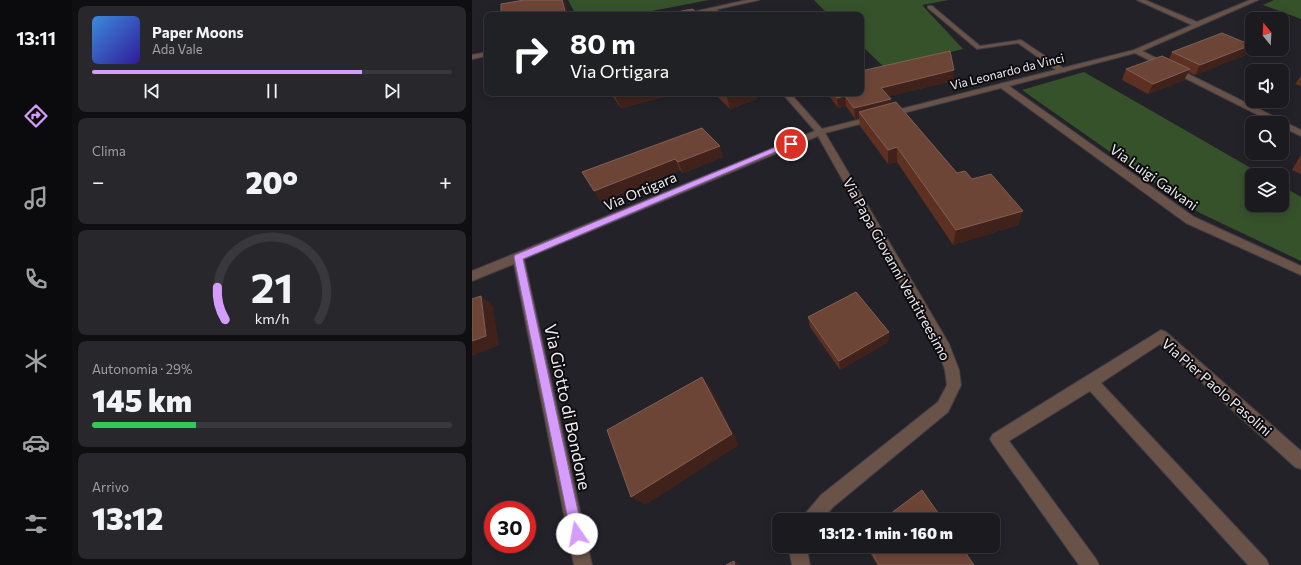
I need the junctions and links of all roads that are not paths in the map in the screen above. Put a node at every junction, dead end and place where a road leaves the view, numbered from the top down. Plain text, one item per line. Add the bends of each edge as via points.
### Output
1 (756, 0) edge
2 (1140, 0) edge
3 (1255, 0) edge
4 (930, 8) dead end
5 (714, 9) junction
6 (698, 12) edge
7 (716, 12) edge
8 (1198, 25) junction
9 (1136, 51) junction
10 (484, 55) edge
11 (472, 58) edge
12 (1062, 70) junction
13 (1002, 85) junction
14 (789, 96) edge
15 (1267, 116) edge
16 (1289, 127) edge
17 (820, 132) junction
18 (1301, 133) edge
19 (518, 257) junction
20 (1301, 271) edge
21 (472, 276) edge
22 (1091, 382) junction
23 (1301, 461) edge
24 (817, 513) edge
25 (799, 553) edge
26 (583, 565) edge
27 (801, 565) edge
28 (1090, 565) edge
29 (1260, 565) edge

1 - 5 street
2 - 8 street
3 - 8 street, Via Leonardo da Vinci
4 - 12 street via 979,48 1018,41
5 - 6 street
5 - 7 street
8 - 9 street, Via Leonardo da Vinci
9 - 12 street, Via Leonardo da Vinci
9 - 15 street
10 - 11 street
12 - 13 street, Via Leonardo da Vinci
13 - 17 street, Via Leonardo da Vinci
13 - 20 street, Via Luigi Galvani via 1190,220
14 - 17 street, Via Papa Giovanni Ventitreesimo
16 - 18 street
17 - 19 street, Via Ortigara
17 - 24 street, Via Papa Giovanni Ventitreesimo via 944,348 954,385 943,407 827,501
19 - 21 street, Via Ortigara
19 - 26 street, Via Giotto di Bondone
22 - 23 street, Via Pier Paolo Pasolini via 1161,336
22 - 28 street, Via Pier Paolo Pasolini via 998,439
22 - 29 street
25 - 27 street

